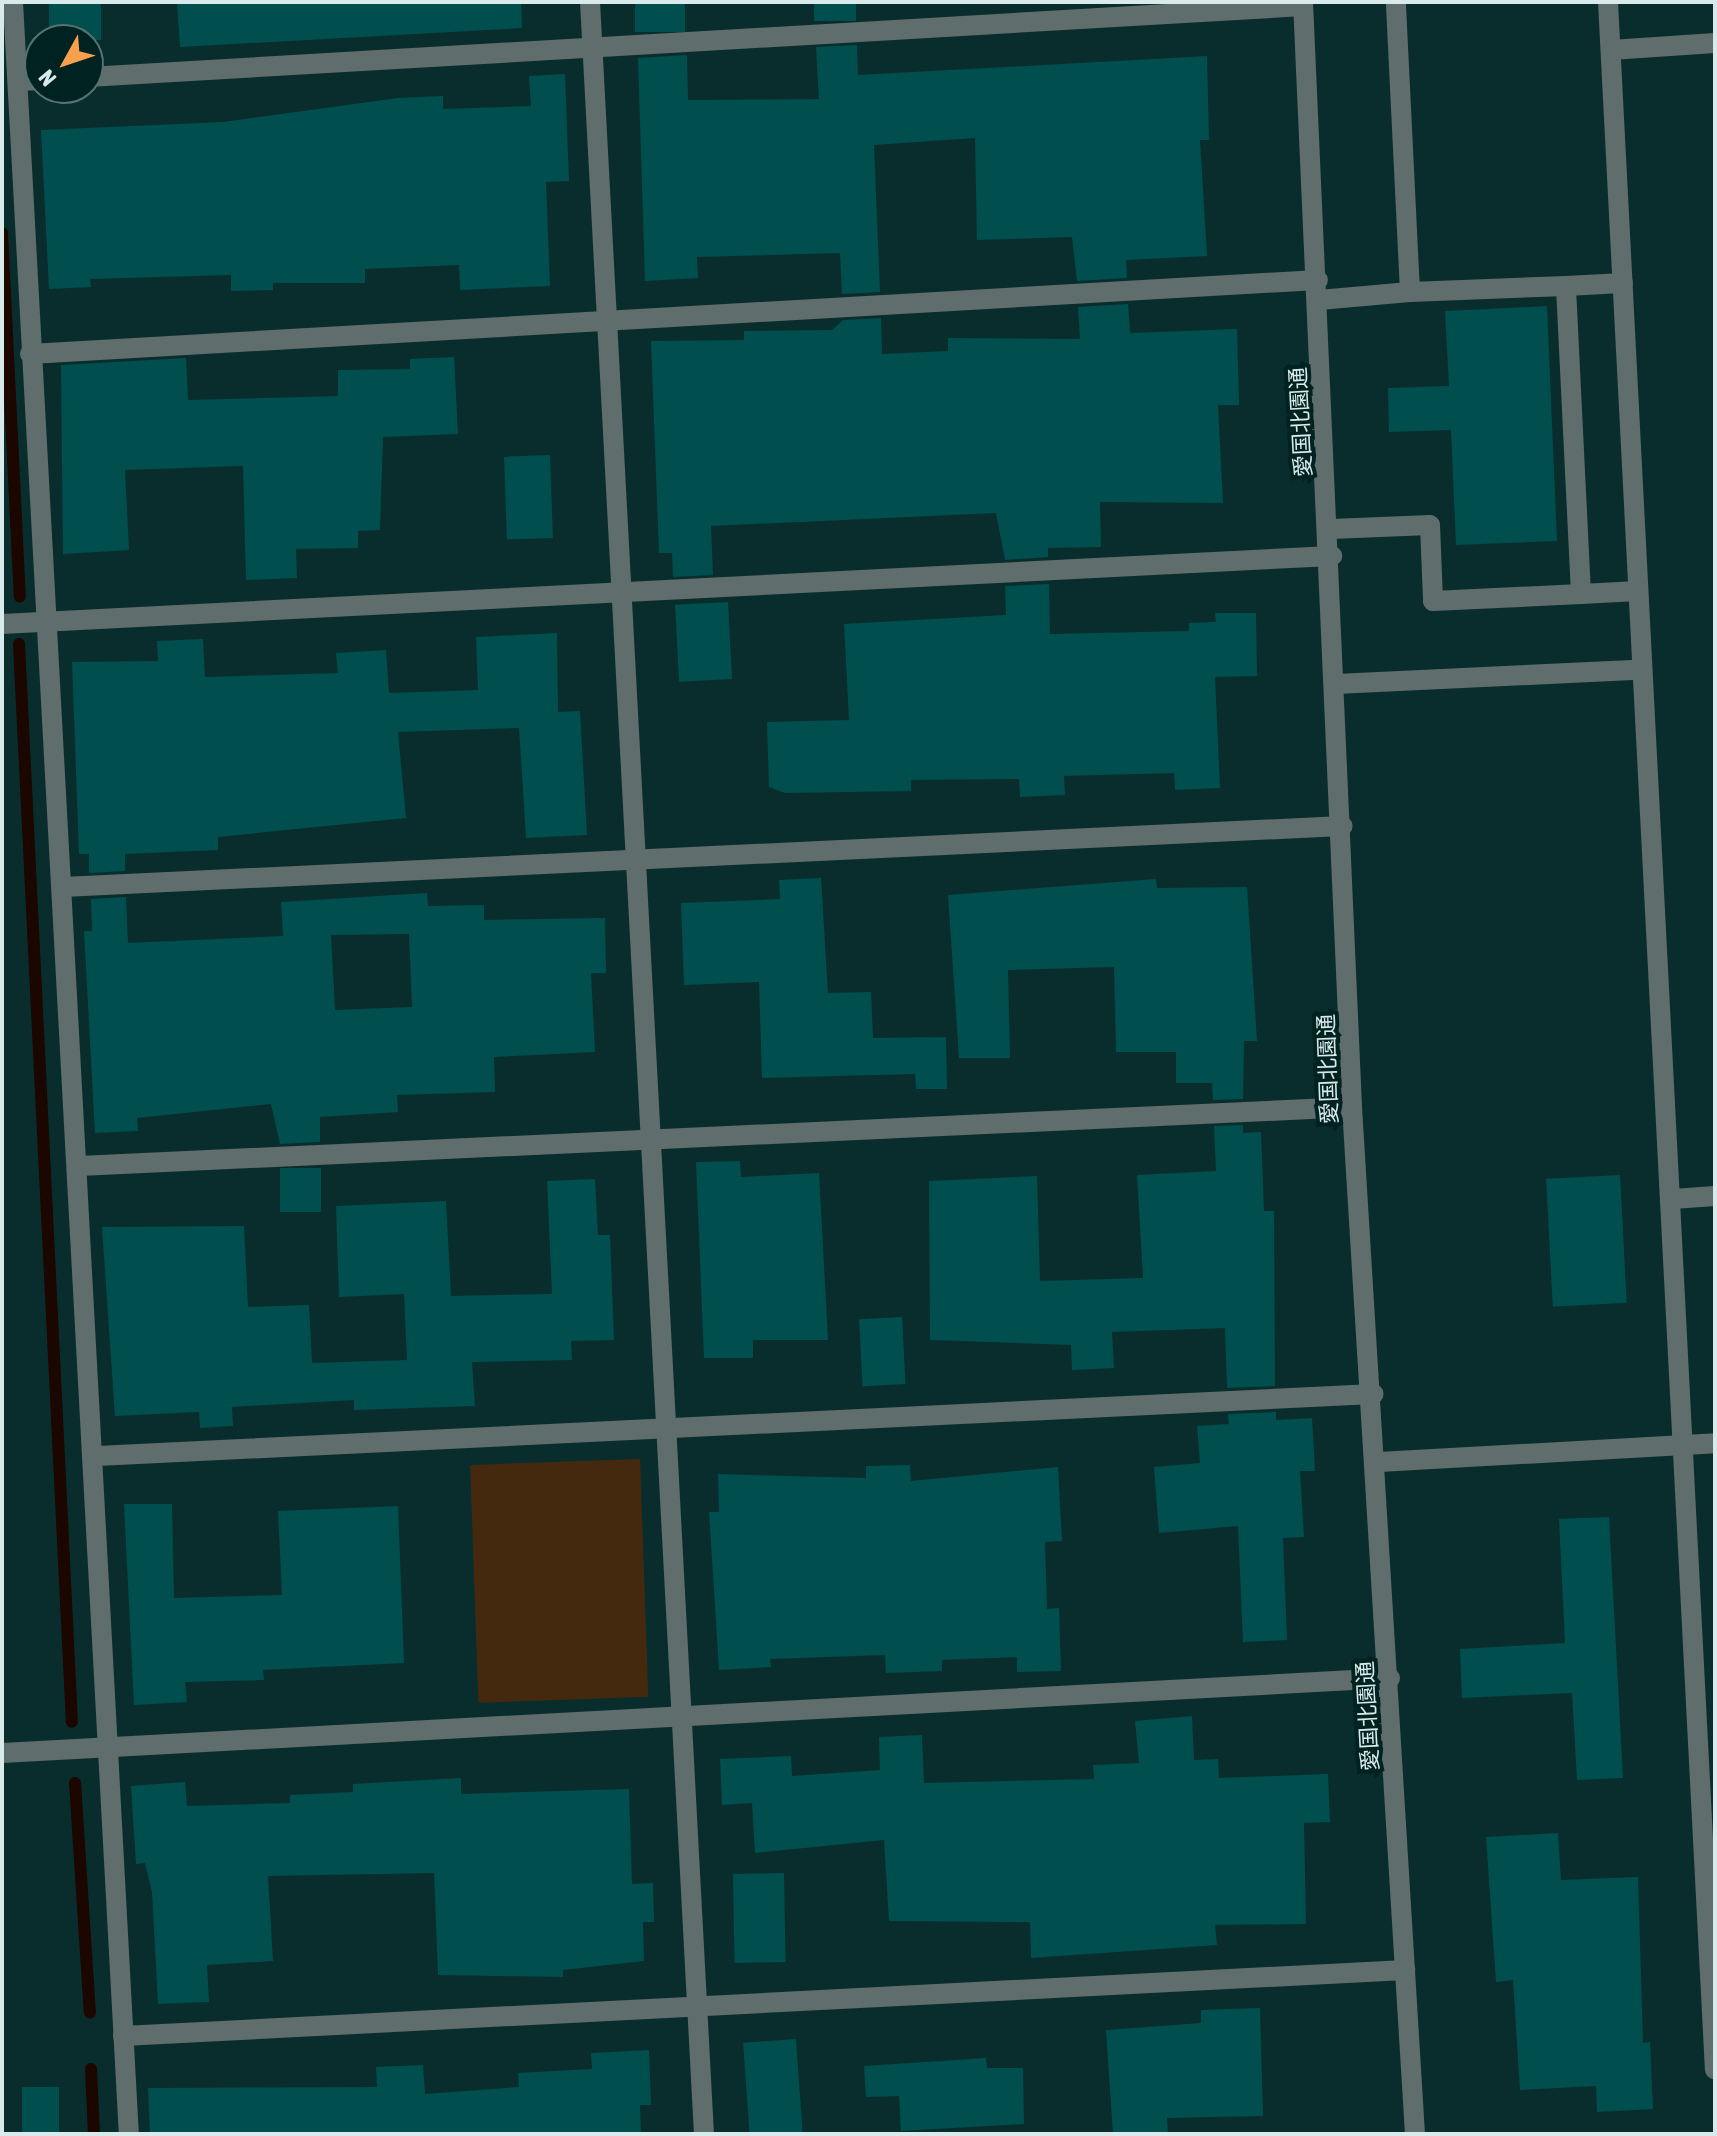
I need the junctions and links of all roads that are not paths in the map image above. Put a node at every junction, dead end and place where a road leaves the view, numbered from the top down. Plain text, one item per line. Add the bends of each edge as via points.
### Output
1 (13, 2) edge
2 (590, 2) edge
3 (1396, 2) edge
4 (1608, 2) edge
5 (1303, 4) edge
6 (1715, 43) edge
7 (592, 46) junction
8 (1611, 50) junction
9 (24, 52) edge
10 (104, 76) edge
11 (30, 104) edge
12 (1623, 283) junction
13 (1566, 286) junction
14 (1319, 290) junction
15 (1410, 292) junction
16 (609, 318) junction
17 (30, 354) junction
18 (1331, 529) junction
19 (1332, 556) junction
20 (623, 589) junction
21 (1638, 591) junction
22 (1581, 594) junction
23 (47, 621) junction
24 (2, 624) edge
25 (1638, 670) junction
26 (1336, 684) junction
27 (1343, 826) junction
28 (640, 862) junction
29 (63, 887) junction
30 (1352, 1107) junction
31 (653, 1140) junction
32 (79, 1166) junction
33 (1715, 1196) edge
34 (1673, 1199) junction
35 (1373, 1394) junction
36 (672, 1431) junction
37 (1715, 1443) edge
38 (1682, 1445) junction
39 (97, 1456) junction
40 (1379, 1462) junction
41 (1715, 1611) edge
42 (1693, 1612) junction
43 (1390, 1678) junction
44 (678, 1718) junction
45 (112, 1748) junction
46 (2, 1753) edge
47 (1405, 1970) junction
48 (694, 2005) junction
49 (123, 2036) junction
50 (1715, 2069) edge
51 (129, 2134) edge
52 (704, 2134) edge
53 (1415, 2134) edge

1 - 9 street
2 - 7 street
3 - 15 street
4 - 8 street
5 - 7 street
5 - 14 street, 愛国北園通
6 - 8 street
7 - 10 street
7 - 16 street
8 - 12 street
11 - 17 street
12 - 13 street
12 - 21 street
13 - 15 street
13 - 22 street
14 - 15 street
14 - 16 street
14 - 18 street, 愛国北園通
16 - 17 street
16 - 20 street
17 - 23 street
18 - 19 street, 愛国北園通
18 - 22 street via 1430,525 1433,601
19 - 20 street
19 - 26 street, 愛国北園通
20 - 23 street
20 - 28 street
21 - 22 street
21 - 25 street
23 - 24 street
23 - 29 street
25 - 26 street
25 - 34 street
26 - 27 street, 愛国北園通
27 - 28 street
27 - 30 street, 愛国北園通
28 - 29 street
28 - 31 street
29 - 32 street
30 - 31 street
30 - 35 street, 愛国北園通
31 - 32 street
31 - 36 street
32 - 39 street
33 - 34 street
34 - 38 street
35 - 36 street
35 - 40 street, 愛国北園通
36 - 39 street
36 - 44 street
37 - 38 street
38 - 40 street
38 - 42 street
39 - 45 street
40 - 43 street, 愛国北園通
41 - 42 street
42 - 50 street
43 - 44 street
43 - 47 street, 愛国北園通
44 - 45 street
44 - 48 street
45 - 46 street
45 - 49 street
47 - 48 street
47 - 53 street, 愛国北園通
48 - 49 street
48 - 52 street
49 - 51 street

